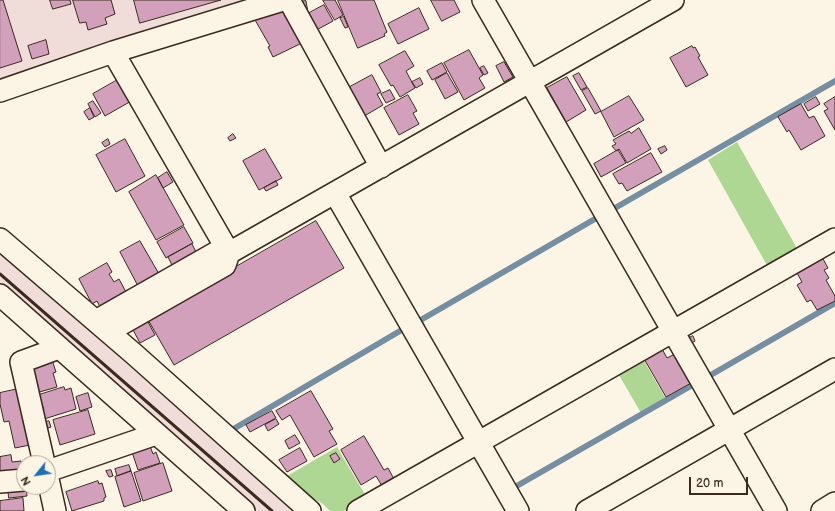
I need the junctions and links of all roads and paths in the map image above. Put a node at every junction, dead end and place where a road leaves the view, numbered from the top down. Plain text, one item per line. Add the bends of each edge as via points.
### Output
1 (283, 0) edge
2 (289, 0) edge
3 (483, 0) edge
4 (673, 0) edge
5 (113, 52) junction
6 (530, 82) junction
7 (0, 91) edge
8 (381, 167) junction
9 (335, 193) junction
10 (835, 238) edge
11 (0, 239) edge
12 (228, 250) junction
13 (2, 299) edge
14 (102, 326) junction
15 (673, 330) junction
16 (59, 348) junction
17 (835, 370) edge
18 (729, 431) junction
19 (156, 434) junction
20 (478, 442) junction
21 (42, 455) edge
22 (56, 468) edge
23 (16, 481) edge
24 (0, 482) edge
25 (52, 495) edge
26 (835, 503) edge
27 (55, 511) edge
28 (244, 511) edge
29 (310, 511) edge
30 (358, 511) edge
31 (518, 511) edge
32 (587, 511) edge
33 (776, 511) edge
34 (822, 511) edge

1 - 5 street
2 - 8 street
3 - 6 street
4 - 6 street
5 - 7 street
5 - 12 street
6 - 8 street
6 - 15 street
8 - 9 street
9 - 12 street
9 - 20 street
10 - 15 street
11 - 14 street
12 - 14 street
13 - 16 street
14 - 29 street
15 - 18 street
15 - 20 street
16 - 19 street
16 - 21 street via 21,362
17 - 18 street
18 - 32 street
18 - 33 street
19 - 22 street
19 - 28 street
20 - 30 street
20 - 31 street
23 - 24 street
25 - 27 street
26 - 34 street

